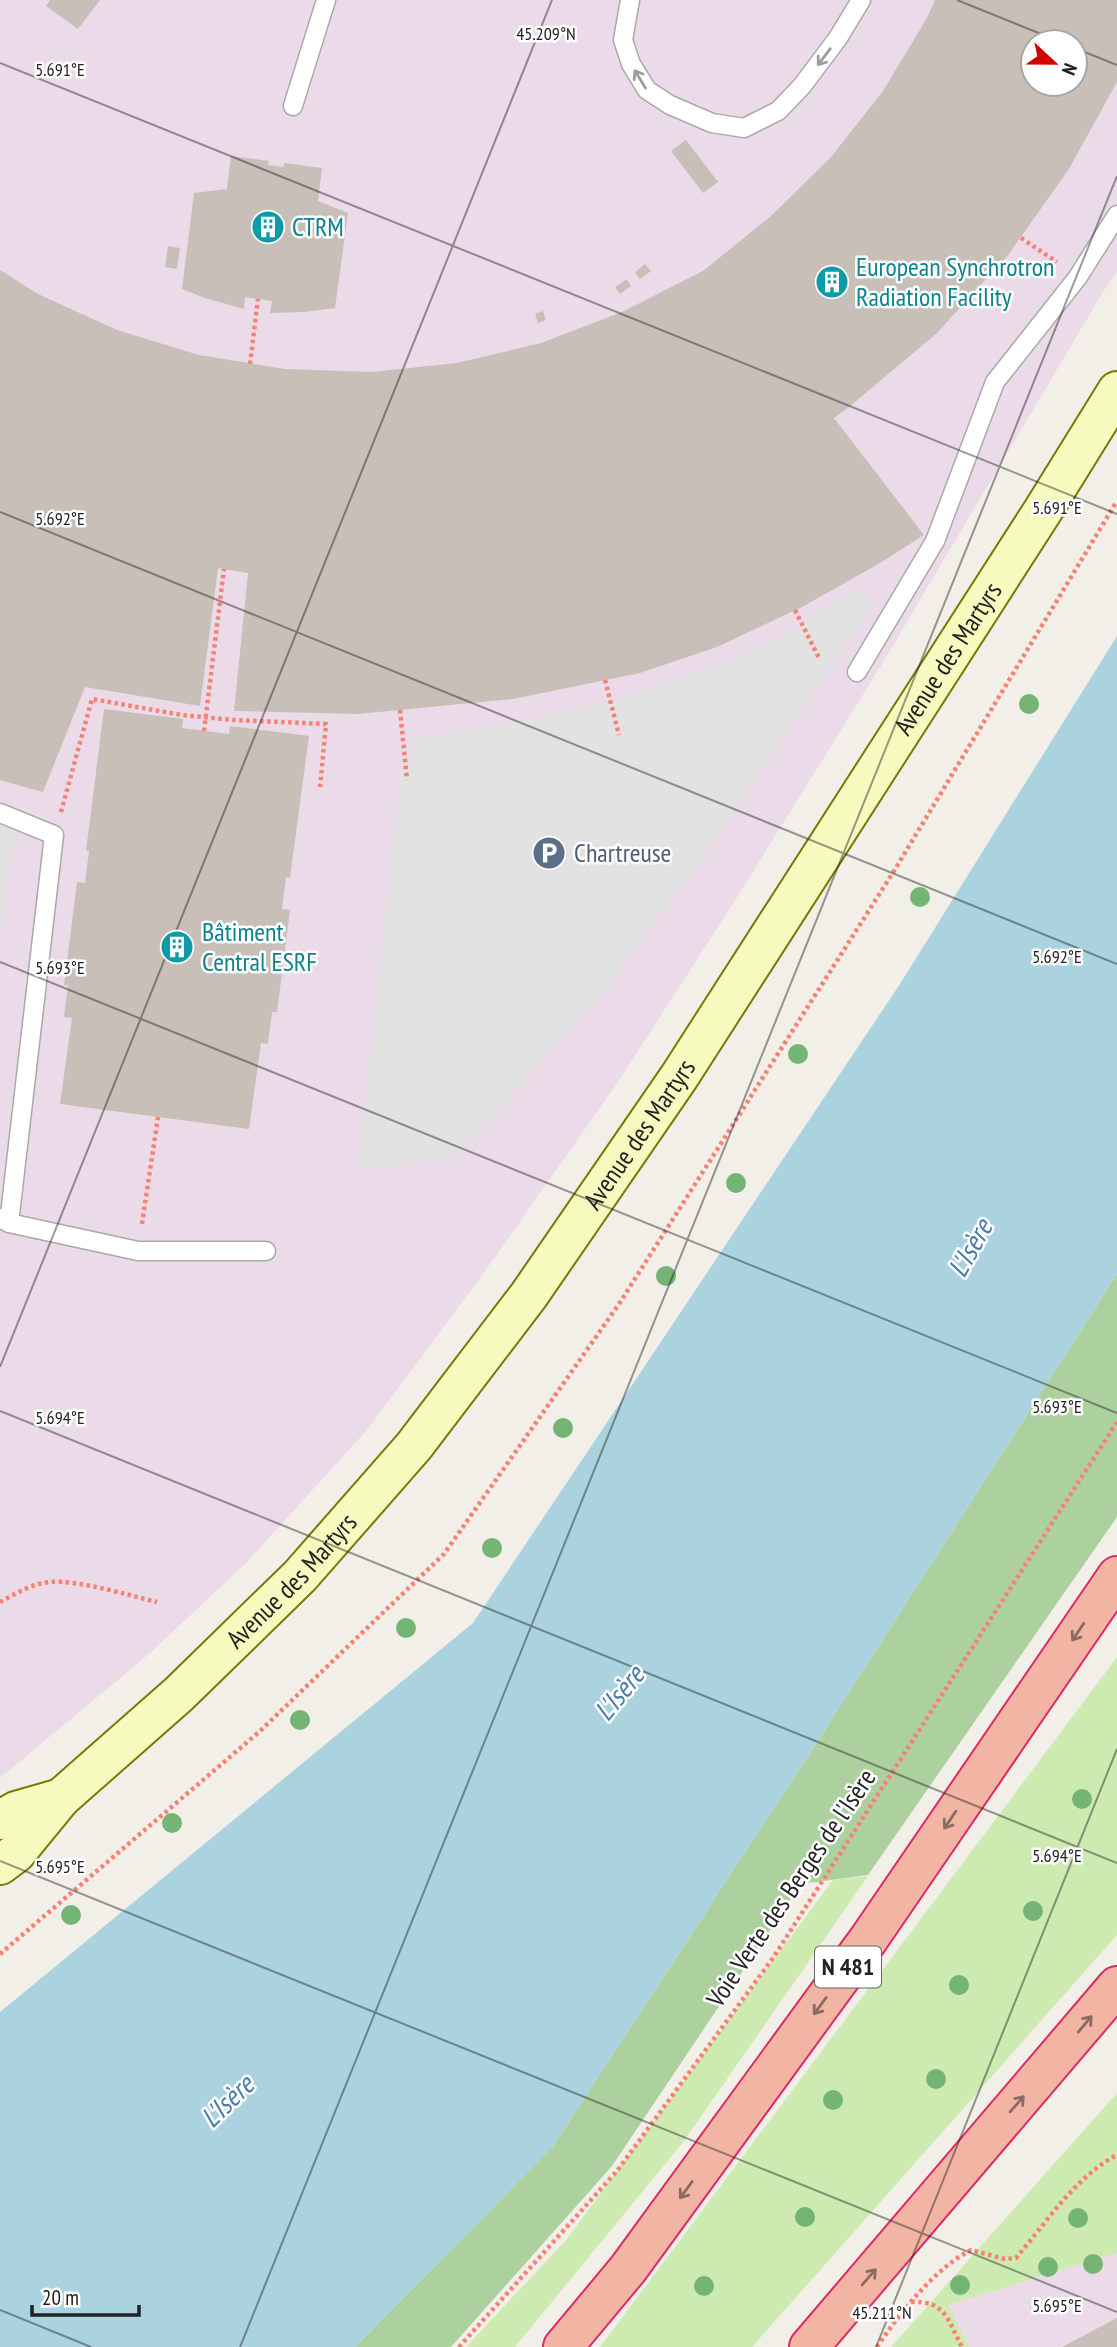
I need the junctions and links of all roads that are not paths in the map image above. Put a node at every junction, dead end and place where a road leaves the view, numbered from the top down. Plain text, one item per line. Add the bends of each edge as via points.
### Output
1 (326, 0) edge
2 (630, 0) edge
3 (861, 0) edge
4 (293, 106) dead end
5 (1117, 215) edge
6 (1117, 391) edge
7 (858, 672) dead end
8 (0, 813) edge
9 (5, 1220) edge
10 (266, 1251) dead end
11 (1117, 1576) edge
12 (61, 1798) junction
13 (0, 1820) edge
14 (0, 1865) edge
15 (1117, 1986) edge
16 (563, 2347) edge
17 (809, 2347) edge

1 - 4 lane
3 -> 2 lane via 802,86 778,111 744,128 712,123 647,90 623,40
5 - 7 lane via 1078,277 995,382 935,541
6 - 12 main road, Avenue des Martyrs via 679,1077 529,1295 414,1446 300,1576 179,1694
8 - 9 lane via 54,835
9 - 10 lane via 138,1251
11 -> 16 highway, N 481 via 869,1940 628,2269
12 - 13 main road, Avenue des Martyrs
12 - 14 main road, Avenue des Martyrs via 16,1853
17 -> 15 highway

